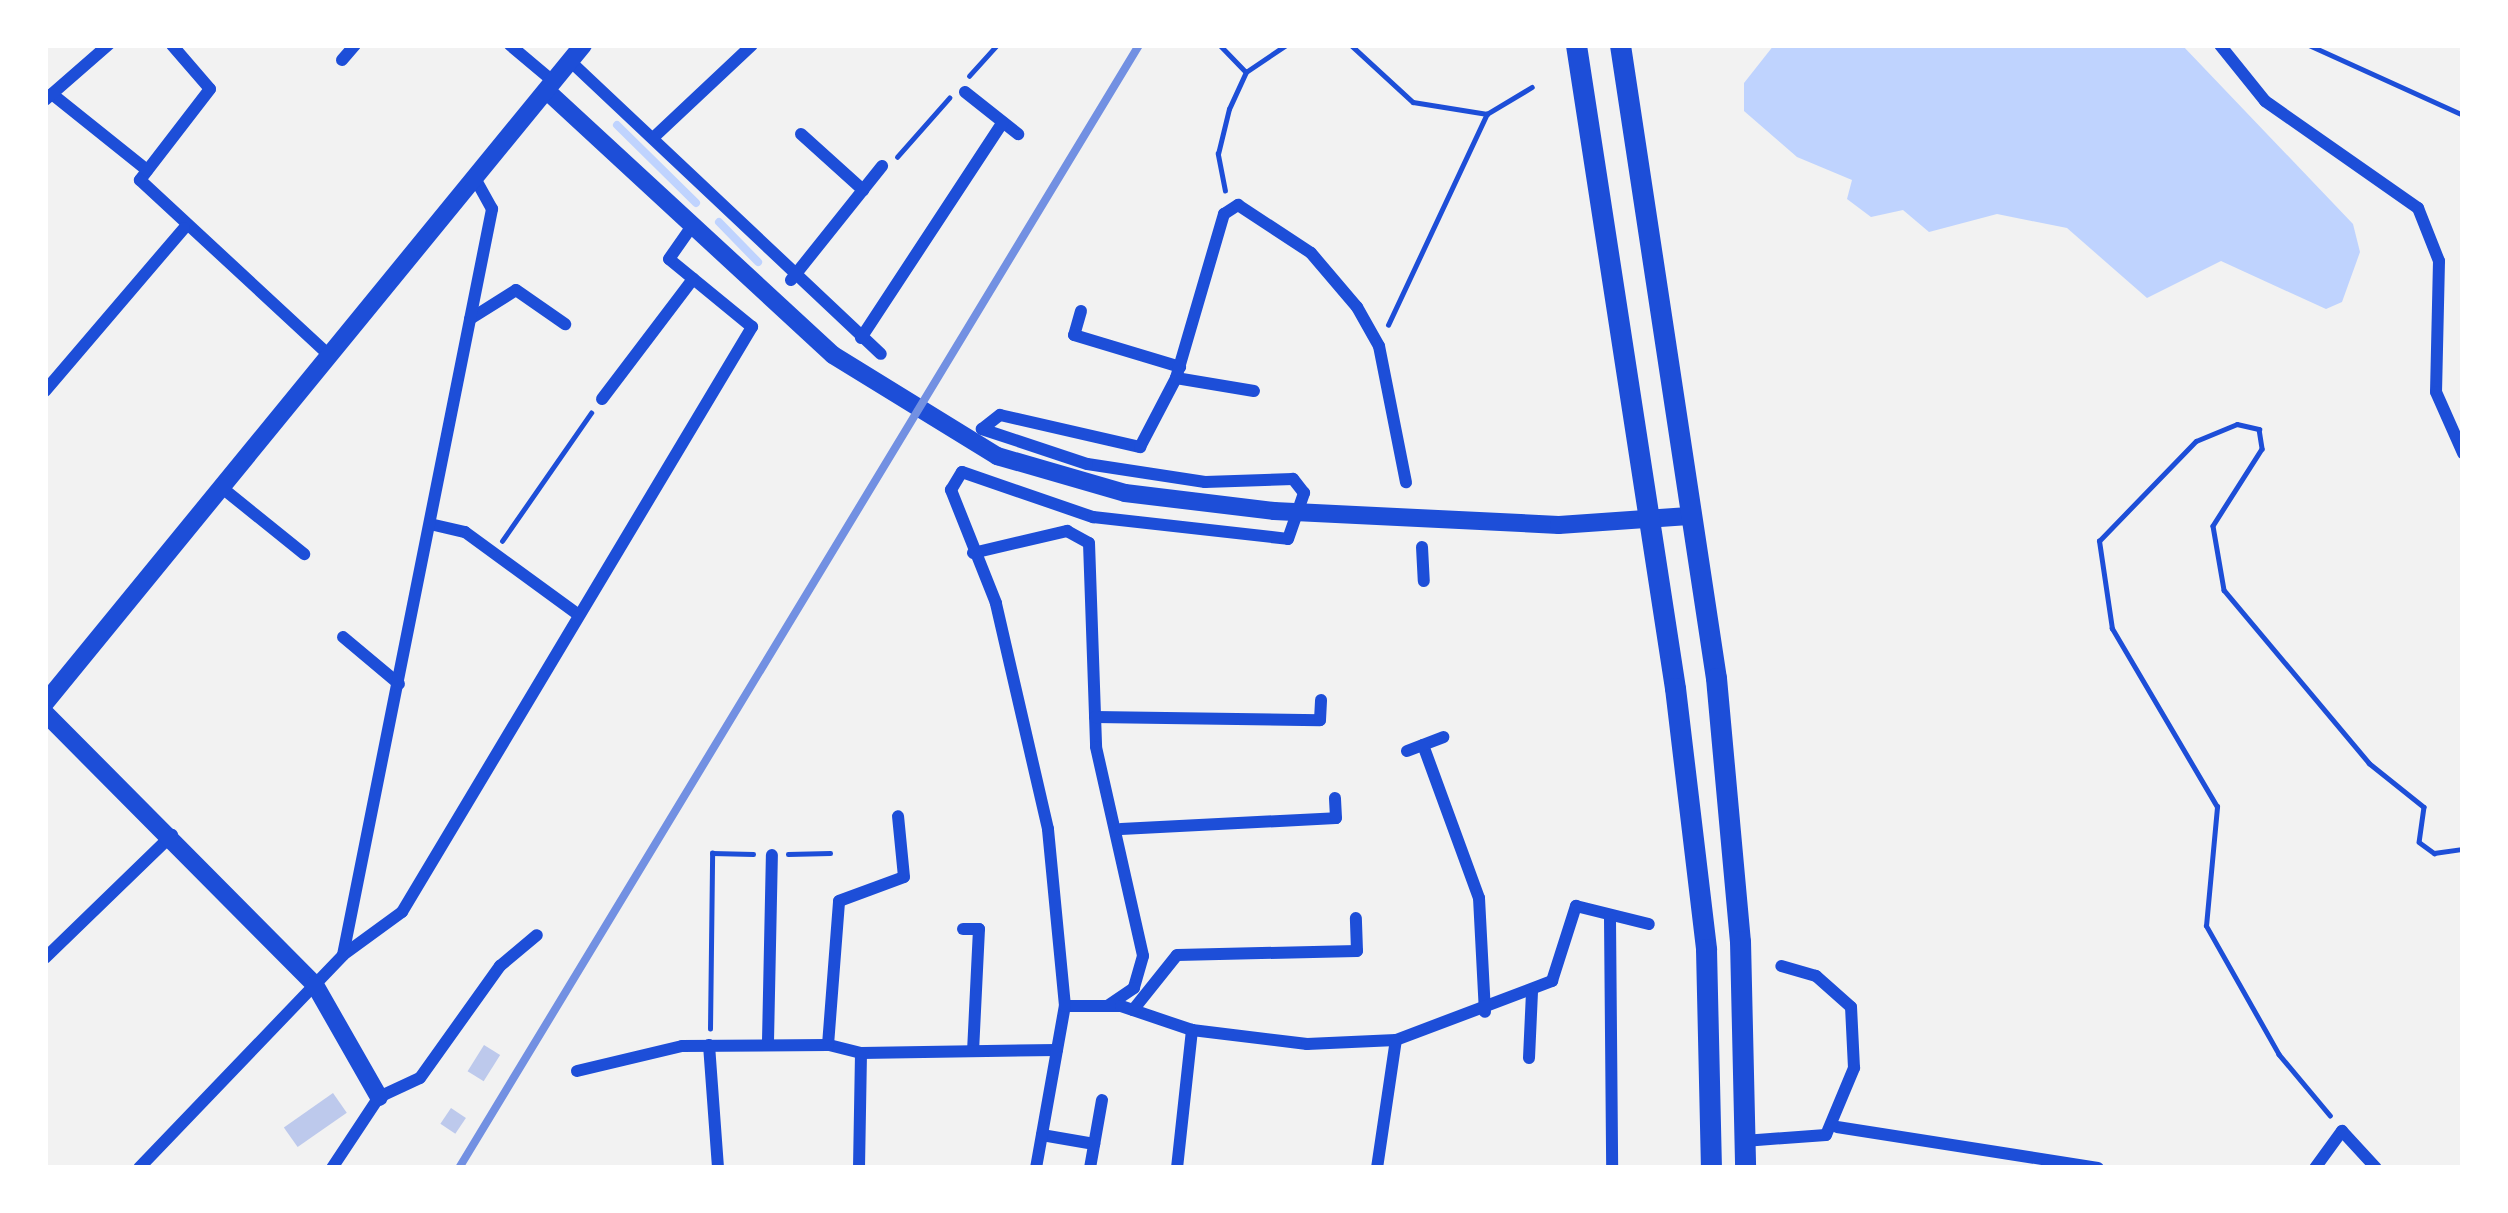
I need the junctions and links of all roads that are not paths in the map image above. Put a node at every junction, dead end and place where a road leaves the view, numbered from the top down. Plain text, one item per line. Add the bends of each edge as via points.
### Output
1 (108, 45) edge
2 (172, 45) edge
3 (355, 45) edge
4 (510, 45) edge
5 (752, 45) edge
6 (1576, 45) edge
7 (1620, 45) edge
8 (2220, 45) edge
9 (575, 51) edge
10 (342, 60) dead end
11 (550, 86) junction
12 (965, 92) dead end
13 (49, 97) edge
14 (1003, 122) junction
15 (801, 134) dead end
16 (1018, 134) dead end
17 (653, 138) junction
18 (882, 166) road end
19 (147, 170) junction
20 (475, 178) junction
21 (863, 190) junction
22 (691, 227) junction
23 (184, 228) junction
24 (693, 279) junction
25 (791, 280) junction
26 (1081, 311) dead end
27 (470, 319) junction
28 (565, 324) dead end
29 (861, 338) junction
30 (881, 354) dead end
31 (329, 355) junction
32 (1178, 372) junction
33 (45, 391) edge
34 (1254, 391) dead end
35 (602, 399) road end
36 (982, 429) junction
37 (2463, 453) edge
38 (962, 472) junction
39 (1406, 482) dead end
40 (220, 487) junction
41 (1304, 513) junction
42 (1689, 516) junction
43 (1646, 519) junction
44 (430, 524) junction
45 (1422, 547) dead end
46 (973, 553) junction
47 (304, 554) dead end
48 (1424, 580) dead end
49 (579, 615) junction
50 (343, 637) dead end
51 (399, 684) junction
52 (1322, 700) dead end
53 (45, 703) edge
54 (45, 713) edge
55 (1095, 717) junction
56 (1443, 737) dead end
57 (1423, 745) junction
58 (1407, 751) dead end
59 (1335, 798) dead end
60 (898, 816) dead end
61 (1121, 829) junction
62 (172, 835) junction
63 (772, 855) road end
64 (1356, 917) dead end
65 (1610, 919) junction
66 (1649, 924) dead end
67 (963, 929) dead end
68 (537, 935) dead end
69 (344, 956) junction
70 (45, 958) edge
71 (1781, 965) dead end
72 (315, 985) junction
73 (1532, 991) junction
74 (1065, 1006) junction
75 (1107, 1006) junction
76 (1133, 1010) junction
77 (1484, 1012) junction
78 (1192, 1030) junction
79 (1396, 1040) junction
80 (768, 1041) junction
81 (710, 1045) junction
82 (827, 1046) junction
83 (1057, 1050) junction
84 (973, 1052) junction
85 (861, 1053) junction
86 (1528, 1058) dead end
87 (577, 1071) dead end
88 (380, 1097) junction
89 (1102, 1100) dead end
90 (1837, 1127) junction
91 (1042, 1136) junction
92 (1744, 1141) junction
93 (1094, 1144) junction
94 (140, 1168) edge
95 (332, 1168) edge
96 (718, 1168) edge
97 (859, 1168) edge
98 (1036, 1168) edge
99 (1090, 1168) edge
100 (1177, 1168) edge
101 (1377, 1168) edge
102 (1612, 1168) edge
103 (1712, 1168) edge
104 (1745, 1168) edge
105 (2098, 1168) edge
106 (2315, 1168) edge
107 (2376, 1168) edge

1 - 13 street
2 - 19 street via 210,89
3 - 10 street
4 - 11 street
5 - 17 street
6 - 43 highway
7 - 42 highway
8 - 37 street via 2265,101 2418,208 2439,262 2436,392
9 - 11 main road
9 - 17 street
11 - 20 main road
11 - 22 main road
12 - 14 street
13 - 19 street
14 - 16 street
14 - 29 street
15 - 21 street
17 - 25 street
18 - 21 street
19 - 23 street via 140,180
20 - 27 street via 492,209
20 - 31 main road
21 - 25 street
22 - 24 street via 669,259
22 - 41 main road via 833,355 997,456 1125,494
23 - 31 street
23 - 33 street
24 - 35 street
24 - 49 street via 752,327
25 - 29 street
26 - 32 street via 1074,335
27 - 28 street via 516,290
27 - 44 street
29 - 30 street
31 - 40 main road
32 - 34 street
32 - 36 street via 1140,448 1000,415
32 - 39 street via 1229,207 1259,210 1311,254 1379,346
36 - 38 street
36 - 41 street via 1148,476 1293,479
38 - 41 street via 1093,517 1206,531 1288,539
38 - 46 street via 950,502
40 - 47 street
40 - 53 main road
41 - 43 main road
42 - 43 main road
42 - 92 highway via 1740,941
43 - 103 highway via 1706,950
44 - 49 street via 493,552
44 - 51 street
45 - 48 street
46 - 55 street via 1084,533
46 - 74 street via 1041,774
49 - 69 street via 402,912
50 - 51 street
51 - 69 street
52 - 55 street via 1320,720
54 - 62 main road
55 - 61 street
56 - 57 street
57 - 58 street
57 - 77 street via 1479,898
59 - 61 street via 1336,818
60 - 82 street via 904,877 839,901
61 - 75 street via 1142,975
62 - 70 street
62 - 72 main road
63 - 80 street
64 - 76 street via 1357,951 1177,955
65 - 66 street
65 - 73 street via 1576,906 1552,981
65 - 102 street
67 - 84 street via 979,929
68 - 88 street via 500,966 420,1078
69 - 72 street
71 - 90 street via 1816,976 1851,1007 1856,1047
72 - 88 main road
72 - 94 street
73 - 77 street
73 - 86 street
74 - 75 street
74 - 83 street
75 - 76 street
76 - 78 street
77 - 79 street
78 - 79 street
78 - 100 street
79 - 101 street
80 - 81 street
80 - 82 street
81 - 87 street
81 - 96 street
82 - 85 street
83 - 84 street
83 - 91 street
84 - 85 street
85 - 97 street
88 - 95 street
89 - 93 street
90 - 92 street
90 - 105 street
91 - 93 street
91 - 98 street
92 - 104 highway
93 - 99 street
106 - 107 street via 2342,1131

